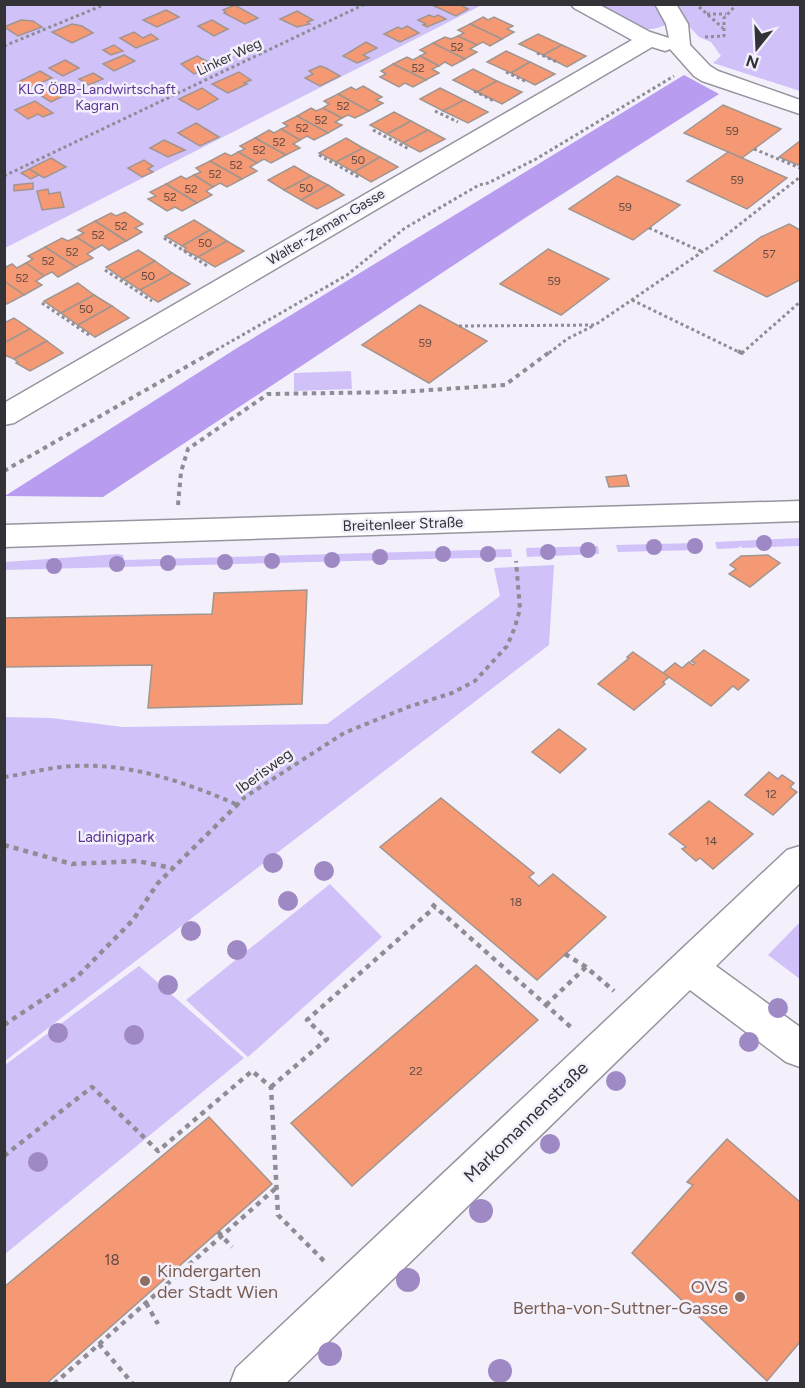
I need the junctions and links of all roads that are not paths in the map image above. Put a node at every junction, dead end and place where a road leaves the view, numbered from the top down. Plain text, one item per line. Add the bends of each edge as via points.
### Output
1 (582, 4) edge
2 (665, 4) edge
3 (648, 40) junction
4 (679, 43) junction
5 (801, 107) edge
6 (4, 416) edge
7 (801, 511) edge
8 (4, 536) edge
9 (801, 861) edge
10 (689, 968) junction
11 (801, 1049) edge
12 (252, 1383) edge

1 - 3 street
2 - 4 street via 681,32
3 - 4 street
3 - 6 street, Walter-Zeman-Gasse
4 - 5 street via 710,76
7 - 8 street, Breitenleer Straße
9 - 10 street, Markomannenstraße
10 - 11 street
10 - 12 street, Markomannenstraße

